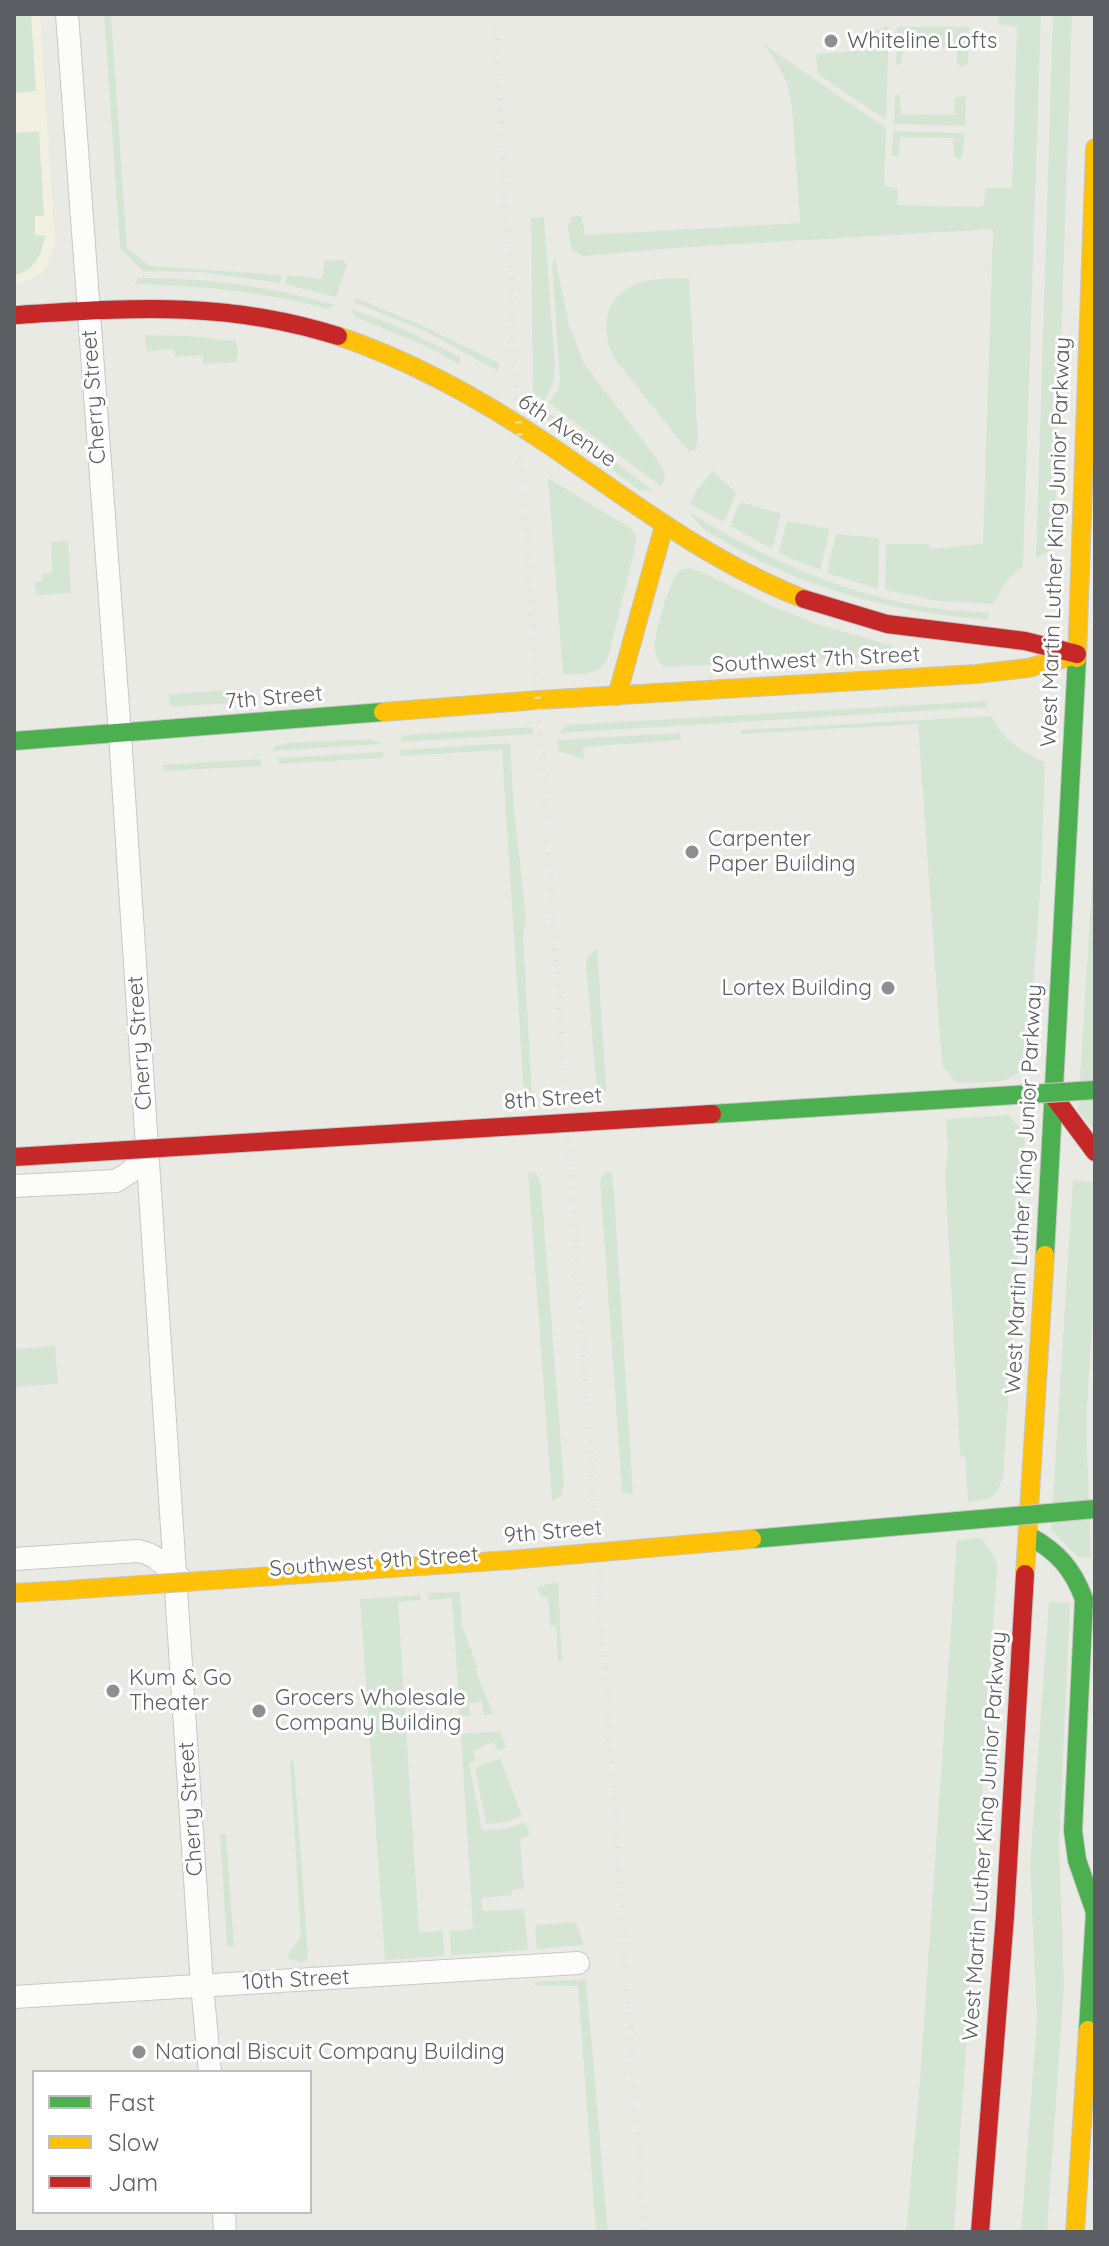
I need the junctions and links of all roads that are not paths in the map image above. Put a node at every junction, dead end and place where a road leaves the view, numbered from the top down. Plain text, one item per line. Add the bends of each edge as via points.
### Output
1 (67, 14) edge
2 (1095, 148) edge
3 (87, 311) junction
4 (14, 315) edge
5 (664, 526) junction
6 (1086, 654) edge
7 (617, 696) junction
8 (538, 700) joint
9 (120, 735) junction
10 (14, 741) edge
11 (1095, 1090) edge
12 (1054, 1097) junction
13 (148, 1152) junction
14 (1095, 1152) edge
15 (14, 1157) edge
16 (14, 1186) edge
17 (1095, 1509) edge
18 (1029, 1536) junction
19 (14, 1559) edge
20 (176, 1577) junction
21 (14, 1593) edge
22 (1095, 1912) edge
23 (578, 1963) dead end
24 (202, 1985) junction
25 (14, 1997) edge
26 (210, 2070) edge
27 (980, 2232) edge
28 (1075, 2232) edge

1 - 3 street, Cherry Street
2 - 6 main road, West Martin Luther King Junior Parkway
3 - 4 main road, 6th Avenue
3 - 5 main road, 6th Avenue via 172,308 267,317 378,351 506,419
3 - 9 street, Cherry Street
5 - 6 main road, 6th Avenue via 729,565 807,601 901,627 1028,641
5 - 7 main road
6 - 7 main road, Southwest 7th Street via 976,674
6 - 12 main road, West Martin Luther King Junior Parkway
7 - 8 main road, Southwest 7th Street
8 - 9 main road, 7th Street
9 - 10 main road, 7th Street
9 - 13 street, Cherry Street
11 - 15 main road, 8th Street, bridge
12 - 14 main road
12 - 18 main road, West Martin Luther King Junior Parkway
13 - 16 street via 116,1181
13 - 20 street, Cherry Street
17 - 21 main road, 9th Street, bridge via 510,1560
18 - 20 street, Southwest 9th Street via 985,1521 952,1517
18 - 22 main road via 1064,1559 1084,1599 1073,1831
18 - 27 main road, West Martin Luther King Junior Parkway
19 - 20 street via 138,1551 160,1560
20 - 24 street, Cherry Street
22 - 28 main road
23 - 24 street, 10th Street
24 - 25 street, 10th Street
24 - 26 street, Cherry Street

